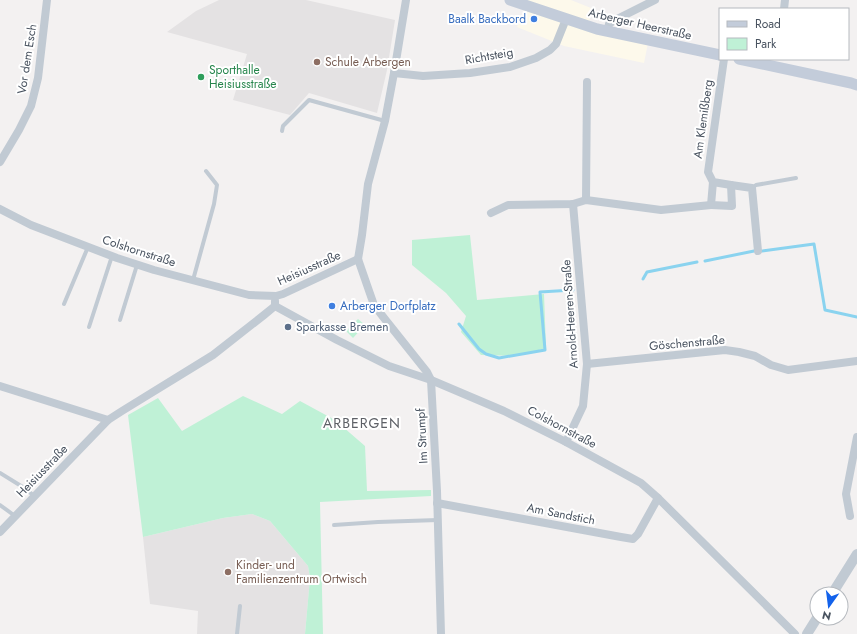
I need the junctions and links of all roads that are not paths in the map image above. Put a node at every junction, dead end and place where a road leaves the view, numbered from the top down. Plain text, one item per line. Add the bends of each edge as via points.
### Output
1 (47, 0) edge
2 (406, 0) edge
3 (510, 0) edge
4 (655, 0) edge
5 (566, 19) junction
6 (607, 32) junction
7 (719, 55) edge
8 (724, 60) edge
9 (750, 60) edge
10 (781, 63) edge
11 (394, 73) junction
12 (587, 82) dead end
13 (857, 85) edge
14 (384, 121) junction
15 (282, 131) dead end
16 (0, 162) edge
17 (206, 171) dead end
18 (796, 178) dead end
19 (714, 182) junction
20 (731, 185) junction
21 (752, 188) junction
22 (586, 200) junction
23 (573, 204) junction
24 (711, 205) junction
25 (0, 210) edge
26 (491, 213) dead end
27 (88, 247) junction
28 (758, 251) dead end
29 (112, 256) junction
30 (358, 259) junction
31 (137, 265) junction
32 (193, 280) junction
33 (276, 296) junction
34 (64, 304) dead end
35 (274, 306) junction
36 (120, 320) dead end
37 (89, 327) dead end
38 (857, 361) edge
39 (587, 364) junction
40 (431, 380) junction
41 (0, 386) edge
42 (108, 420) junction
43 (857, 437) edge
44 (566, 442) junction
45 (0, 473) edge
46 (34, 496) junction
47 (658, 498) junction
48 (437, 503) junction
49 (0, 505) edge
50 (15, 516) junction
51 (850, 516) dead end
52 (438, 520) junction
53 (334, 525) dead end
54 (0, 532) edge
55 (857, 554) edge
56 (837, 586) edge
57 (240, 606) dead end
58 (237, 634) edge
59 (441, 634) edge
60 (795, 634) edge

1 - 16 street, Vor dem Esch via 38,78 31,106
2 - 11 street, Heisiusstraße
3 - 5 main road, Arberger Heerstraße
4 - 6 street via 613,21
5 - 6 main road, Arberger Heerstraße
5 - 11 street, Richtsteig via 556,44 550,50 510,67 423,76
6 - 7 main road, Arberger Heerstraße
8 - 19 street, Am Klemißberg via 708,172
9 - 10 main road
10 - 13 main road
11 - 14 street, Heisiusstraße
12 - 22 street
14 - 15 lane via 309,100 283,126
14 - 30 street, Heisiusstraße via 368,184
17 - 32 lane via 217,185
18 - 21 lane via 756,185
19 - 20 street
19 - 24 street, Am Klemißberg
20 - 21 street
20 - 24 street via 732,206
21 - 28 street
22 - 23 street
22 - 24 street via 661,210
23 - 26 street via 508,206
23 - 39 street, Arnold-Heeren-Straße
25 - 27 street, Colshornstraße
27 - 29 street, Colshornstraße
27 - 34 lane
29 - 31 street, Colshornstraße
29 - 37 lane
30 - 33 street, Heisiusstraße
30 - 40 street via 374,304
31 - 32 street, Colshornstraße
31 - 36 lane
32 - 33 street, Colshornstraße via 249,295
33 - 35 street, Heisiusstraße
35 - 40 street, Colshornstraße via 389,366
35 - 42 street, Heisiusstraße via 213,355
38 - 39 street, Göschenstraße via 788,370 771,365 755,356 725,350
39 - 44 street, Arnold-Heeren-Straße via 583,406
40 - 44 street, Colshornstraße via 504,411
40 - 48 street, Im Strumpf
41 - 42 street
42 - 46 street, Heisiusstraße
43 - 51 street via 846,494
44 - 47 street, Colshornstraße via 641,483
45 - 46 lane
46 - 50 street, Heisiusstraße
47 - 48 street, Am Sandstich via 633,539
47 - 60 street, Colshornstraße
48 - 52 street, Im Strumpf
49 - 50 lane
50 - 54 street, Heisiusstraße
52 - 53 lane
52 - 59 street, Im Strumpf
55 - 56 street
57 - 58 lane

